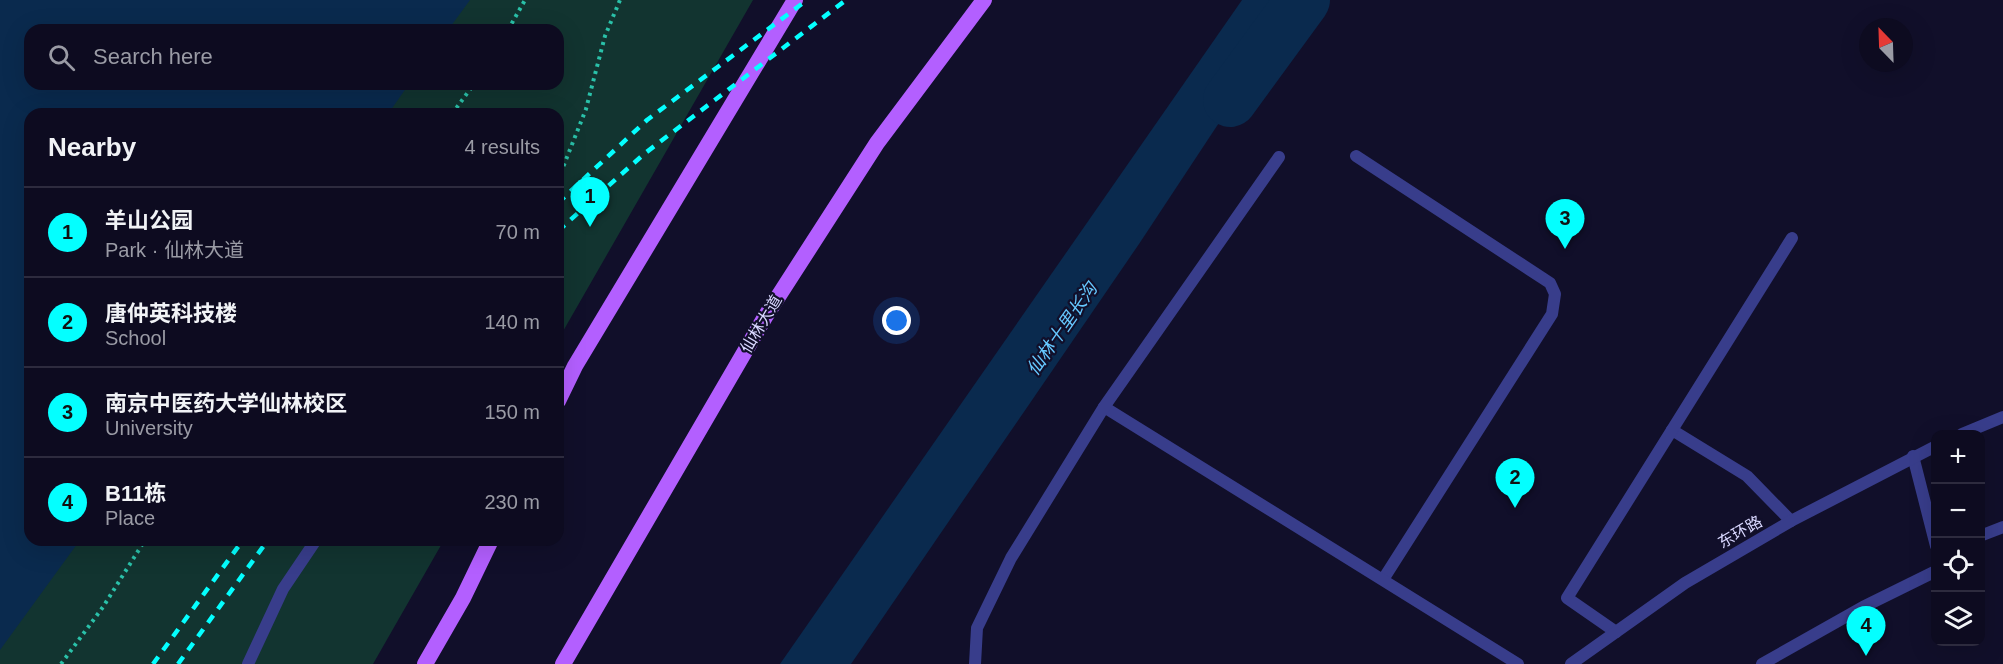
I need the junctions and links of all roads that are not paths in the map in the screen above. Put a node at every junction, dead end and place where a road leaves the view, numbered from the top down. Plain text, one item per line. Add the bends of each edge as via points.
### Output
1 (795, 0) edge
2 (984, 0) edge
3 (1356, 156) dead end
4 (1279, 157) dead end
5 (1792, 238) dead end
6 (575, 366) junction
7 (564, 372) edge
8 (564, 389) edge
9 (1104, 407) junction
10 (2003, 417) edge
11 (1672, 430) junction
12 (1973, 430) edge
13 (1931, 448) edge
14 (1913, 456) junction
15 (1791, 521) junction
16 (2003, 527) edge
17 (1985, 534) edge
18 (1933, 538) edge
19 (312, 546) edge
20 (488, 546) edge
21 (1931, 573) edge
22 (1384, 578) junction
23 (1616, 632) junction
24 (248, 664) edge
25 (425, 664) edge
26 (563, 664) edge
27 (975, 664) edge
28 (1518, 664) edge
29 (1571, 664) edge
30 (1762, 664) edge

1 - 6 main road
2 - 26 main road, 仙林大道 via 877,143 765,317
3 - 22 lane via 1550,283 1555,294 1552,314
4 - 9 lane
5 - 11 lane
6 - 7 lane
6 - 8 main road
9 - 22 lane
9 - 27 lane via 1011,558 977,628
10 - 12 lane
11 - 15 lane via 1747,476
11 - 23 lane via 1566,598
13 - 14 lane, 东环路
14 - 15 lane, 东环路
14 - 18 lane
15 - 23 lane, 东环路 via 1685,583
16 - 17 lane
19 - 24 lane via 283,589
20 - 25 main road
21 - 30 lane
22 - 28 lane
23 - 29 lane, 东环路

